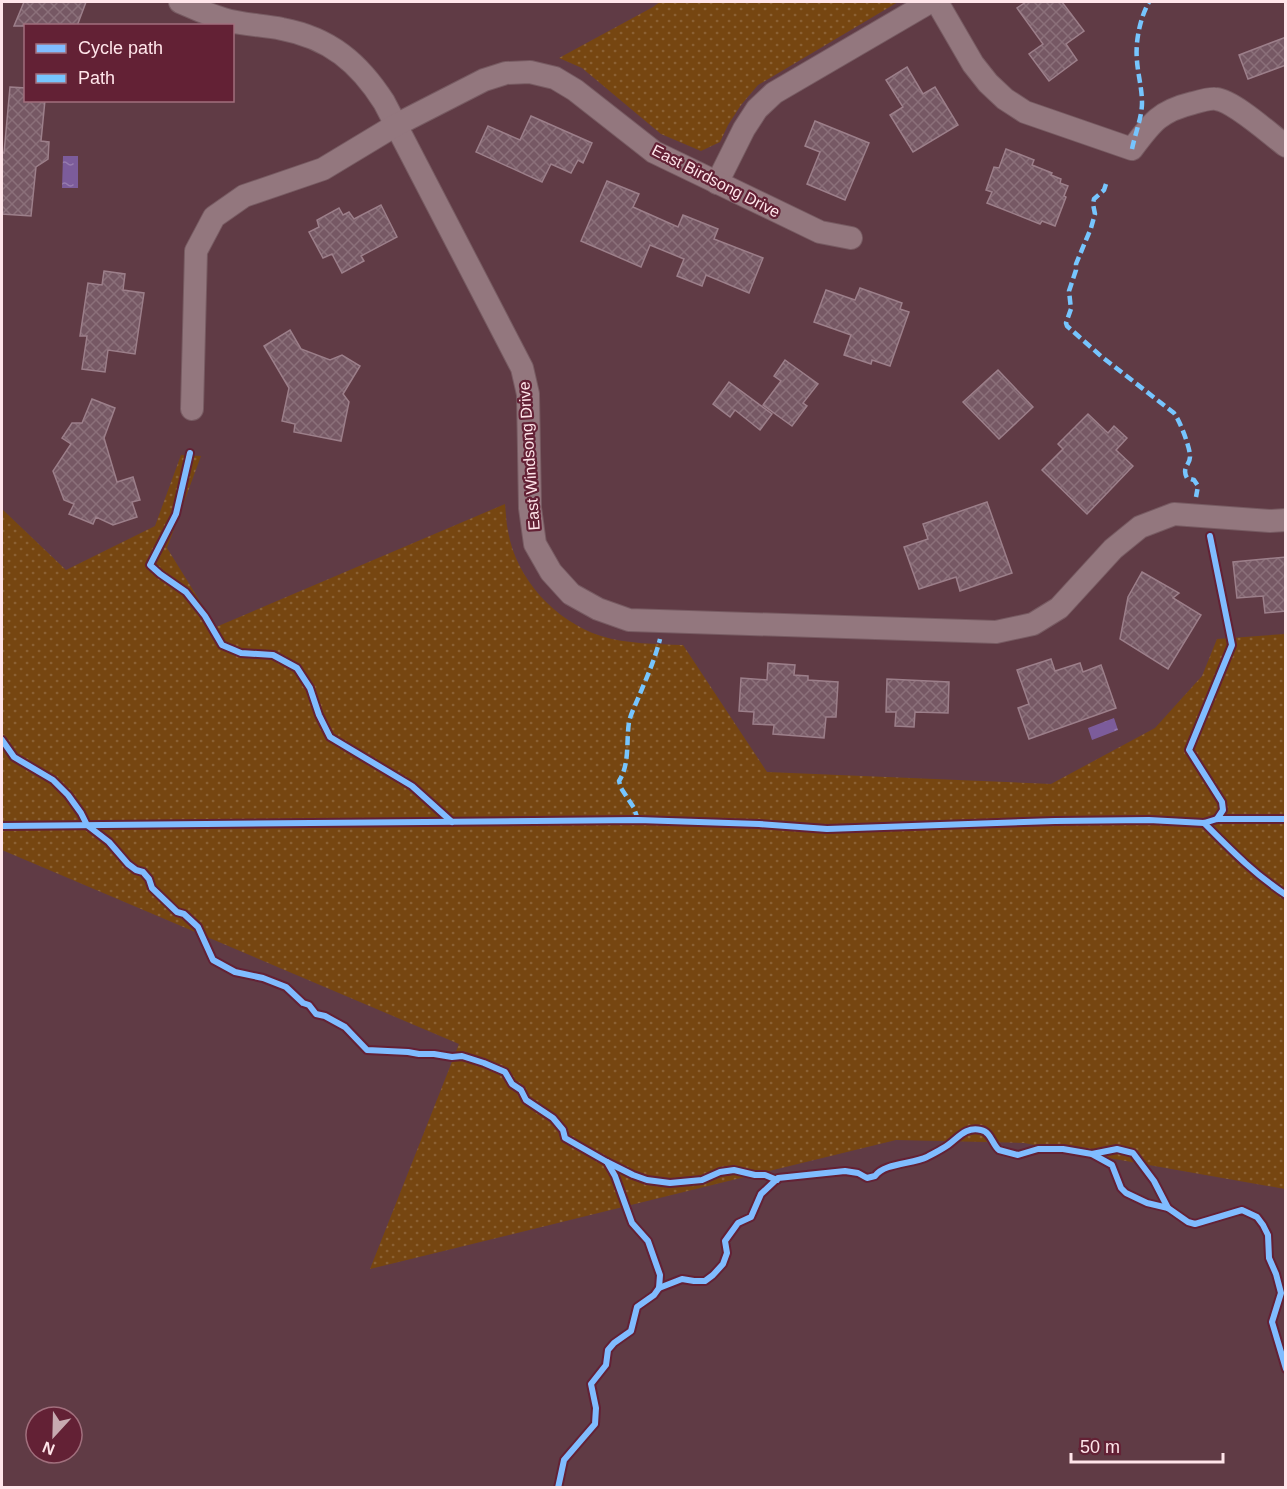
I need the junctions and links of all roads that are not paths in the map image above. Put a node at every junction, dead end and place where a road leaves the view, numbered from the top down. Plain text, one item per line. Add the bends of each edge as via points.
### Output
1 (180, 2) edge
2 (930, 2) edge
3 (937, 2) edge
4 (396, 125) junction
5 (1286, 146) edge
6 (717, 183) junction
7 (851, 238) dead end
8 (192, 409) dead end
9 (1286, 520) edge

1 - 4 street, East Windsong Drive via 225,20 308,35 338,50 371,82
2 - 6 street via 774,93 744,129
3 - 5 street via 988,83 1024,112 1132,148 1160,116 1176,107 1217,99 1232,105
4 - 6 street, East Birdsong Drive via 484,80 506,73 530,72 555,78 654,152
4 - 8 street, East Birdsong Drive via 323,169 244,196 214,217 196,251
4 - 9 street, East Windsong Drive via 522,368 528,394 530,508 535,544 551,572 572,594 598,609 629,620 996,632 1033,624 1059,608 1113,549 1140,526 1174,514
6 - 7 street, East Birdsong Drive via 820,232

